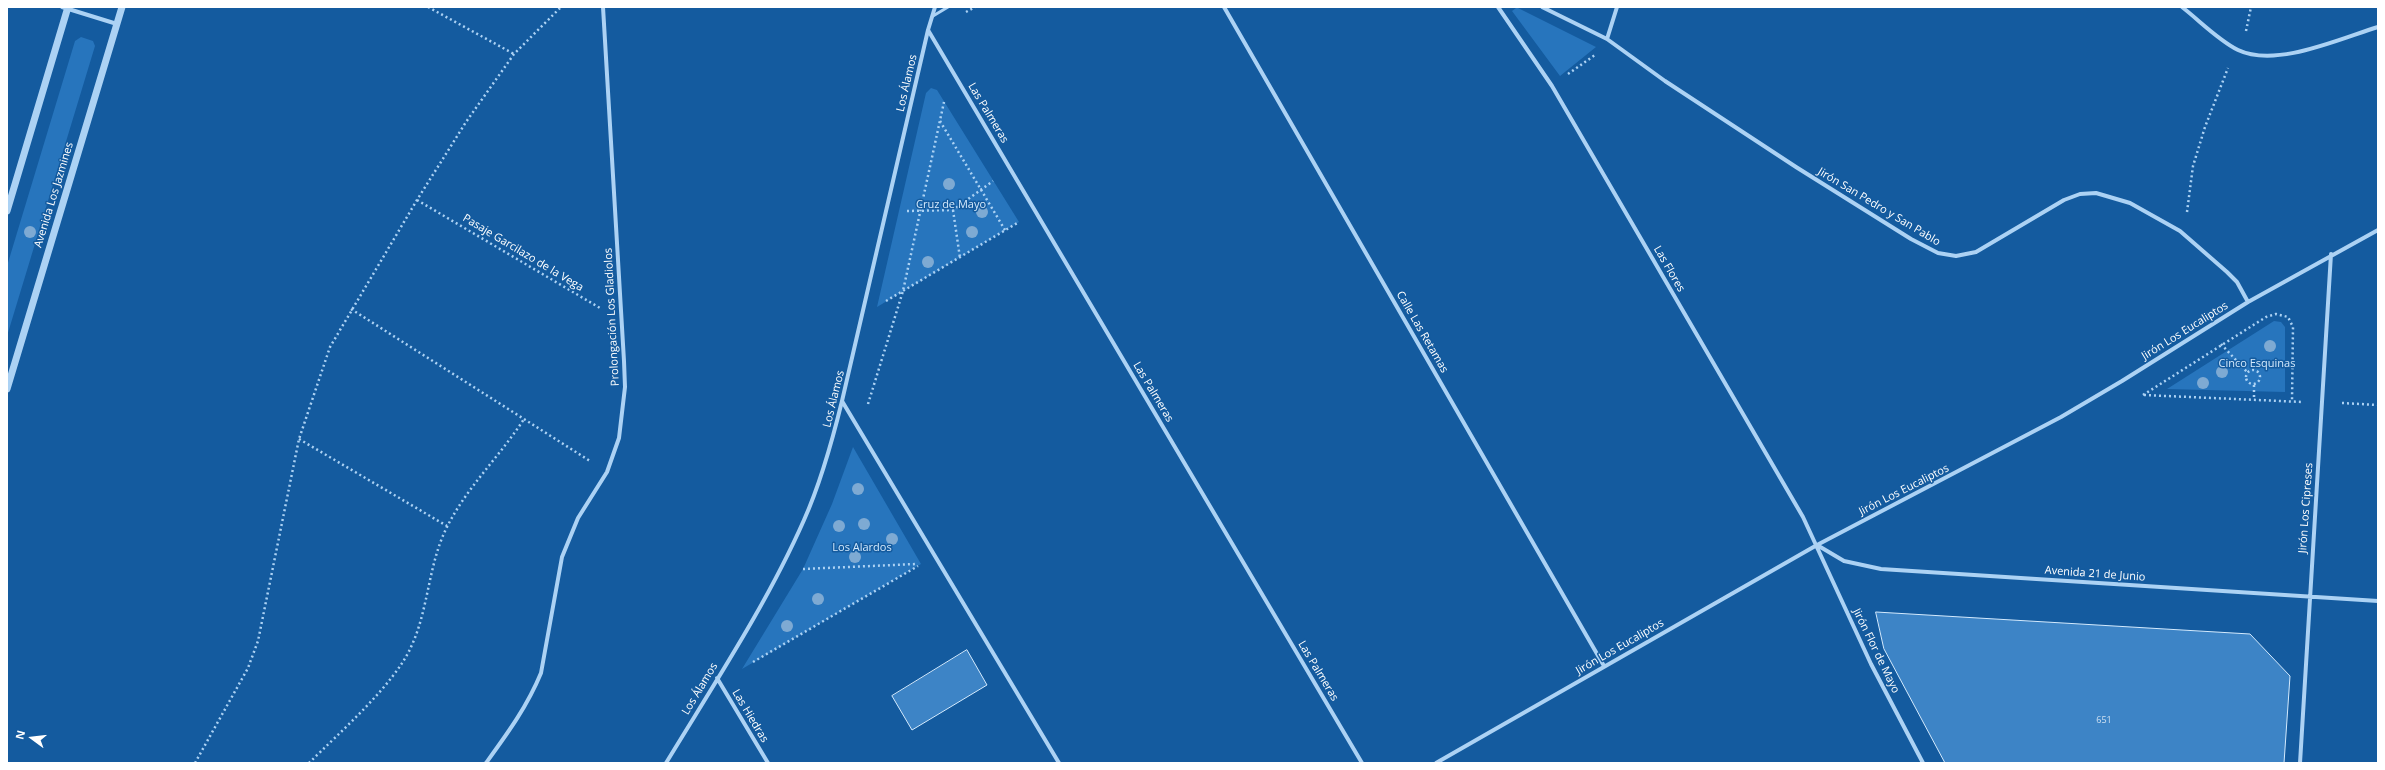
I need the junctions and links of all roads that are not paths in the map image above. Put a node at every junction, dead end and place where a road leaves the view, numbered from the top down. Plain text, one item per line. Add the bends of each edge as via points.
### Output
1 (122, 7) edge
2 (603, 7) edge
3 (935, 7) edge
4 (948, 7) edge
5 (1224, 7) edge
6 (1498, 7) edge
7 (1542, 7) edge
8 (1617, 7) edge
9 (2182, 7) edge
10 (66, 8) edge
11 (932, 16) junction
12 (117, 24) junction
13 (2378, 27) edge
14 (928, 30) junction
15 (1607, 39) junction
16 (7, 211) edge
17 (2378, 230) edge
18 (2331, 254) junction
19 (2248, 302) junction
20 (7, 389) edge
21 (842, 401) junction
22 (1817, 545) junction
23 (2310, 596) junction
24 (2378, 600) edge
25 (1604, 666) junction
26 (717, 678) junction
27 (486, 763) edge
28 (666, 763) edge
29 (768, 763) edge
30 (1059, 763) edge
31 (1362, 763) edge
32 (1436, 763) edge
33 (1923, 763) edge
34 (2300, 763) edge

1 - 12 street, Avenida Los Jazmines
2 - 27 street, Prolongación Los Gladiolos via 625,387 619,438 607,472 578,518 562,557 541,673 515,722
3 - 11 street, Los Álamos
4 - 11 lane
5 - 25 street, Calle Las Retamas
6 - 22 street, Las Flores via 1552,86
7 - 15 street, Jirón San Pedro y San Pablo
8 - 15 street
9 - 13 street via 2238,50 2256,56 2286,55
10 - 12 street
10 - 16 street
11 - 14 street, Los Álamos
12 - 20 street, Avenida Los Jazmines
14 - 21 street, Los Álamos
14 - 31 street, Las Palmeras
15 - 19 street, Jirón San Pedro y San Pablo via 1665,81 1796,167 1911,239 1938,253 1956,256 1976,252 2064,200 2080,194 2096,193 2130,203 2180,231 2237,282
17 - 18 street, Jirón Los Eucaliptos
18 - 19 street, Jirón Los Eucaliptos
18 - 23 street, Jirón Los Cipreses
19 - 22 street, Jirón Los Eucaliptos via 2061,417
21 - 26 street, Los Álamos via 832,441 804,519 770,587
21 - 30 street
22 - 23 street, Avenida 21 de Junio via 1844,561 1880,569
22 - 25 street, Jirón Los Eucaliptos
22 - 33 street, Jirón Flor de Mayo via 1870,664
23 - 24 street, Avenida 21 de Junio
23 - 34 street, Jirón Los Cipreses
25 - 32 street, Jirón Los Eucaliptos
26 - 28 street, Los Álamos
26 - 29 street, Las Hiedras

